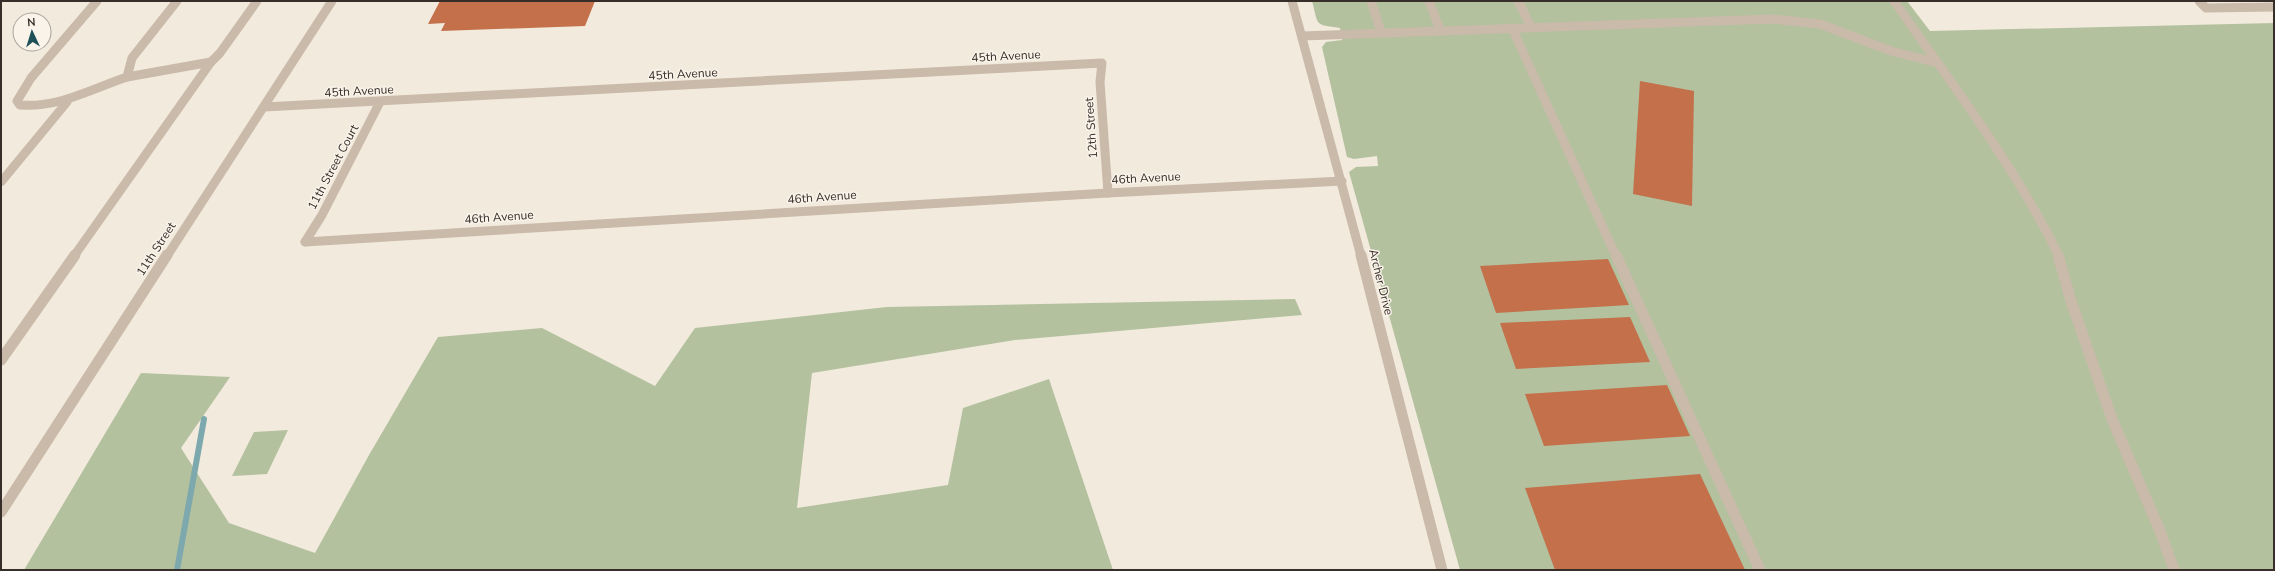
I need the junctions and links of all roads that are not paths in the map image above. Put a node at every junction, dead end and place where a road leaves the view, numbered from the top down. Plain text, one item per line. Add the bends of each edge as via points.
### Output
1 (97, 1) edge
2 (177, 1) edge
3 (257, 1) edge
4 (332, 1) edge
5 (1292, 1) edge
6 (1371, 1) edge
7 (1430, 1) edge
8 (1518, 1) edge
9 (1894, 1) edge
10 (2199, 1) edge
11 (2274, 7) edge
12 (1531, 27) junction
13 (1512, 28) junction
14 (1440, 30) junction
15 (1381, 32) junction
16 (1302, 36) junction
17 (211, 62) junction
18 (1102, 63) joint
19 (1938, 63) junction
20 (127, 77) junction
21 (67, 102) junction
22 (380, 102) junction
23 (264, 107) junction
24 (1342, 181) junction
25 (1, 182) edge
26 (1108, 193) junction
27 (305, 242) joint
28 (1, 360) edge
29 (1, 512) edge
30 (1442, 570) edge
31 (1760, 570) edge
32 (2174, 570) edge

1 - 21 street via 31,78 17,101 20,105 31,107
2 - 20 street via 132,58
3 - 17 street
4 - 23 street, 11th Street
5 - 16 street, Archer Drive
6 - 15 street
7 - 14 street
8 - 12 street
9 - 19 street
10 - 11 street via 2206,8
12 - 13 street
12 - 19 street via 1772,18 1820,24 1891,51
13 - 14 street
13 - 31 street
14 - 15 street
15 - 16 street
16 - 24 street, Archer Drive
17 - 20 street
17 - 28 street
18 - 22 street, 45th Avenue
18 - 26 street, 12th Street via 1100,82
19 - 32 street via 1986,132 2047,232 2061,260 2071,301 2099,383
20 - 21 street
21 - 25 street
22 - 23 street, 45th Avenue
22 - 27 street, 11th Street Court via 322,215
23 - 29 street, 11th Street
24 - 26 street, 46th Avenue
24 - 30 street, Archer Drive
26 - 27 street, 46th Avenue

